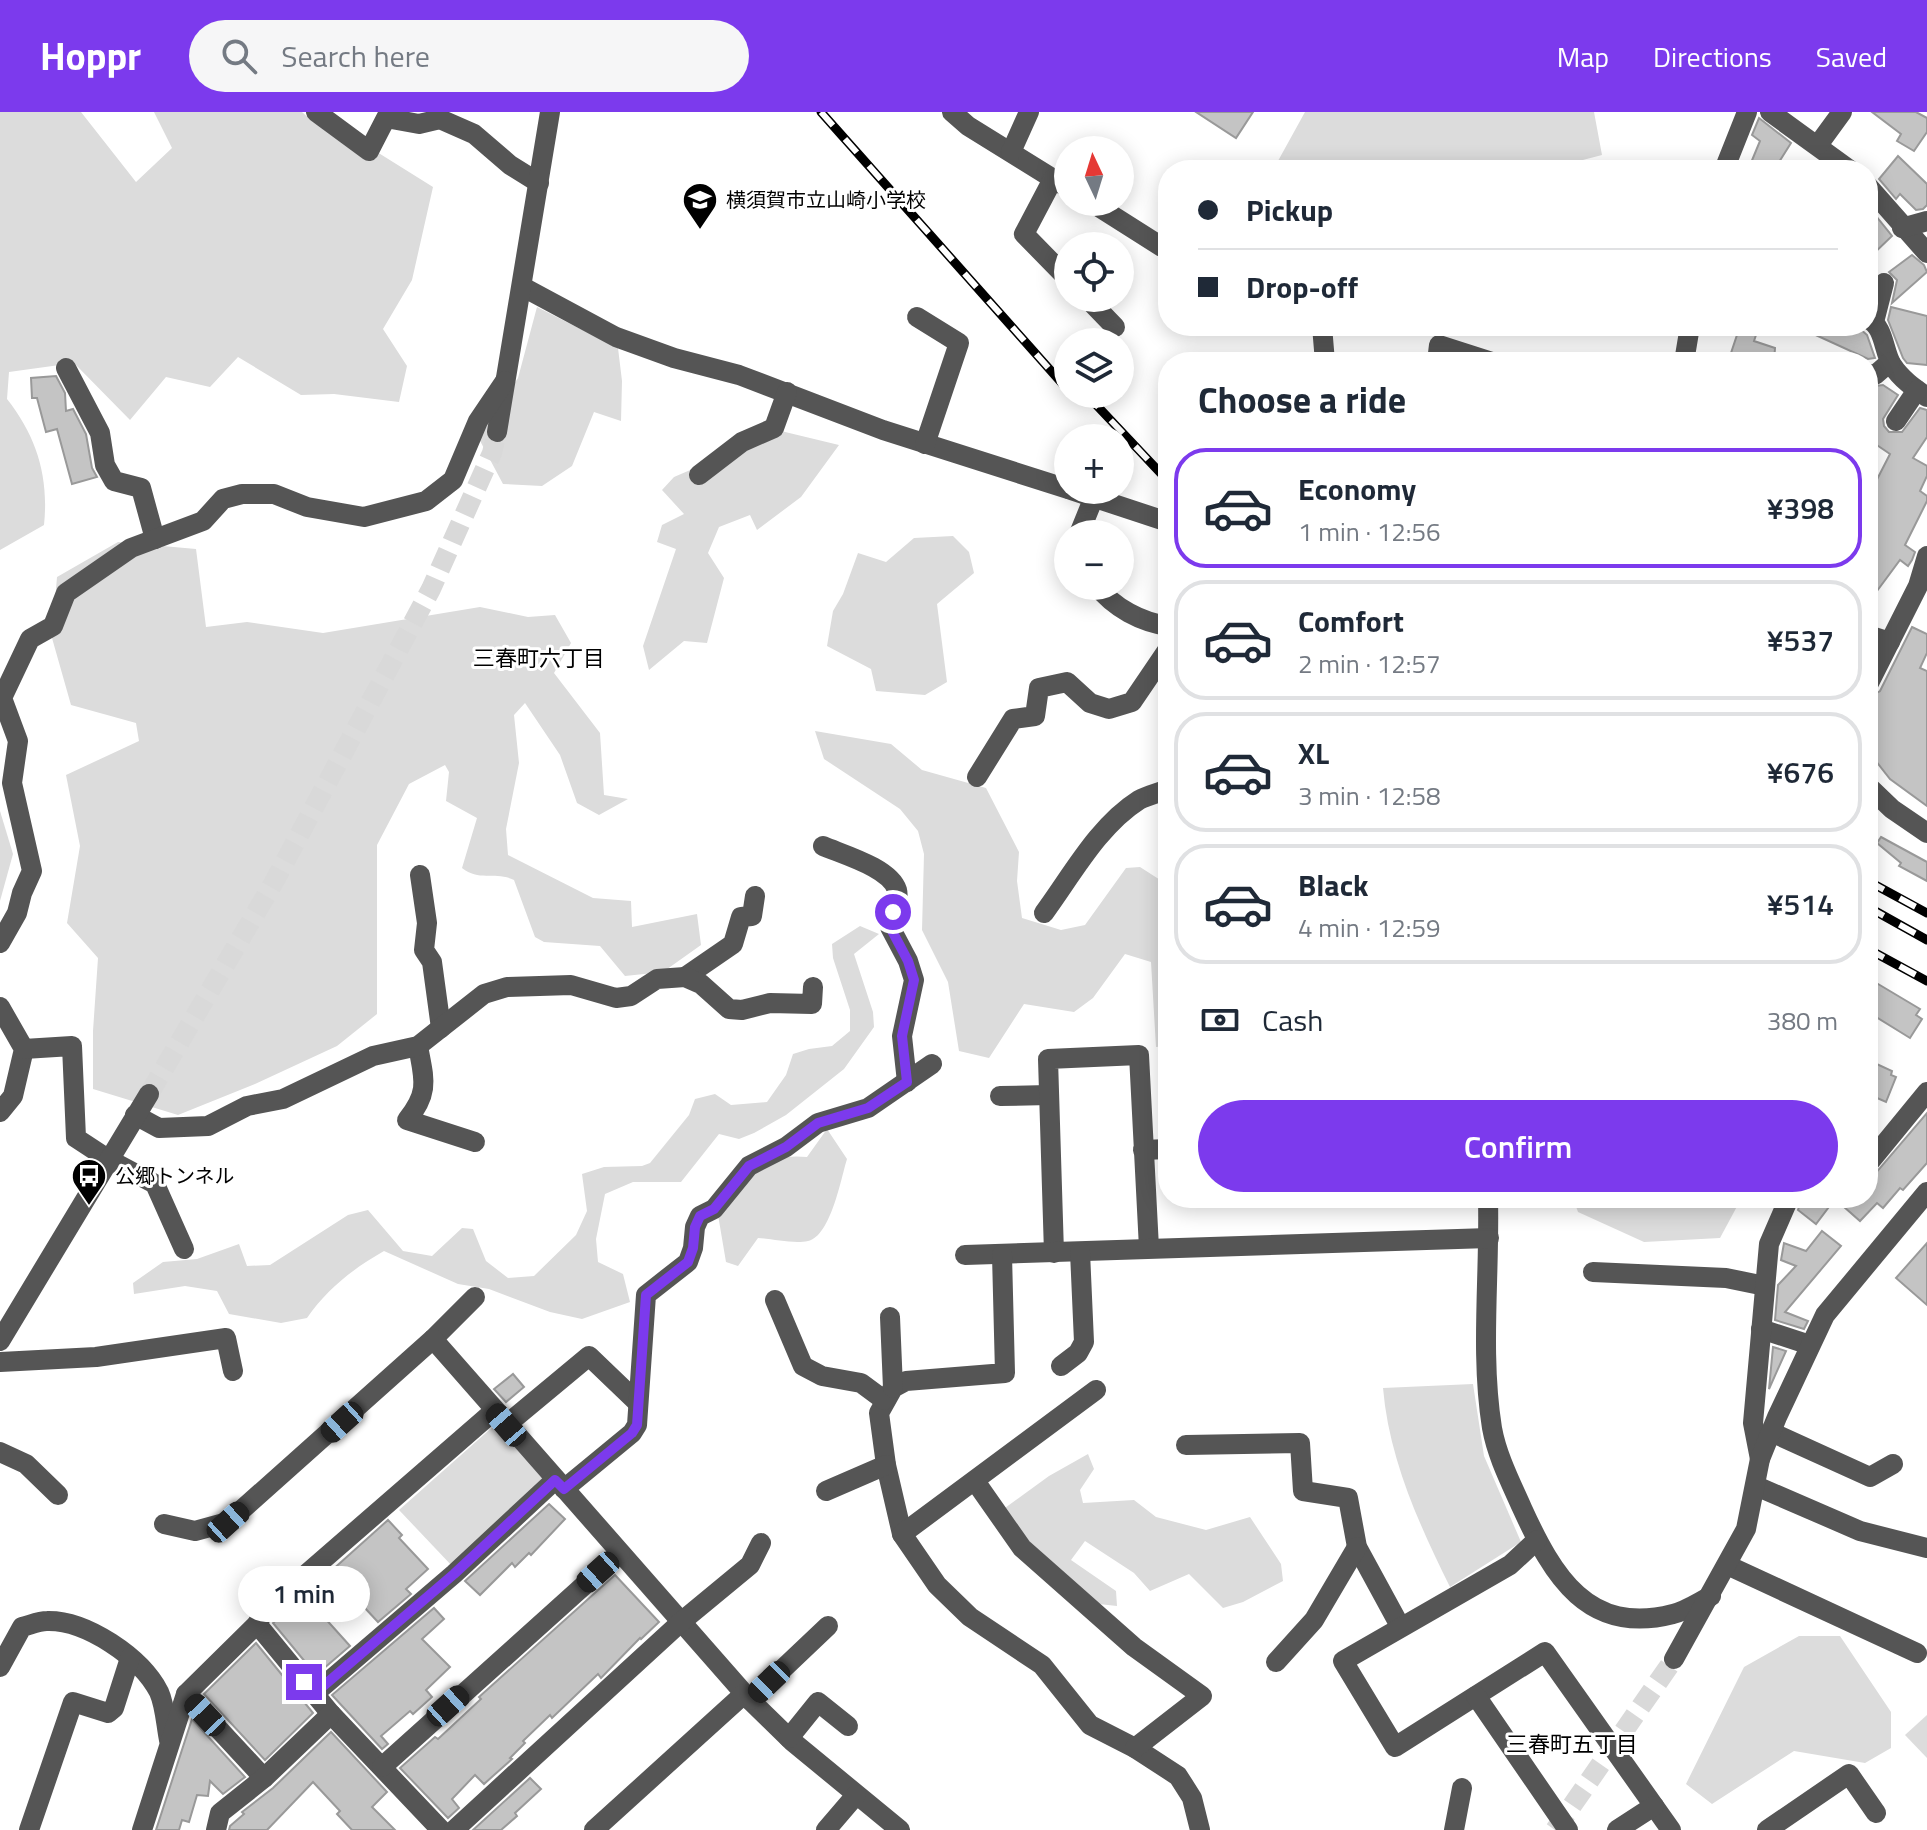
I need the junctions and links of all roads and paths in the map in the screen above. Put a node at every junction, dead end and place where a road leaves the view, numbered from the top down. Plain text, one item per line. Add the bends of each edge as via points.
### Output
1 (316, 112) edge
2 (550, 112) edge
3 (952, 112) edge
4 (1029, 112) edge
5 (1747, 112) edge
6 (1770, 112) edge
7 (1842, 112) edge
8 (1818, 145) junction
9 (1011, 152) junction
10 (1728, 160) edge
11 (1837, 160) edge
12 (1054, 179) edge
13 (539, 183) junction
14 (1054, 193) edge
15 (1878, 198) edge
16 (1113, 216) edge
17 (1927, 221) edge
18 (1902, 228) junction
19 (1158, 244) edge
20 (1927, 253) edge
21 (1054, 265) edge
22 (1884, 283) dead end
23 (523, 287) junction
24 (1878, 300) edge
25 (1101, 312) edge
26 (917, 317) dead end
27 (1115, 327) dead end
28 (1878, 332) edge
29 (1438, 352) edge
30 (1461, 352) edge
31 (1890, 362) junction
32 (66, 368) dead end
33 (1878, 372) edge
34 (505, 381) junction
35 (787, 392) junction
36 (1922, 393) edge
37 (1896, 421) dead end
38 (497, 432) tunnel mouth
39 (925, 444) junction
40 (699, 475) dead end
41 (1054, 485) edge
42 (1115, 504) edge
43 (1158, 519) edge
44 (155, 539) junction
45 (1927, 556) edge
46 (1113, 600) edge
47 (1158, 625) edge
48 (1878, 638) edge
49 (1890, 642) junction
50 (1158, 664) edge
51 (1878, 665) edge
52 (977, 777) dead end
53 (1158, 793) edge
54 (1878, 796) edge
55 (1927, 833) edge
56 (823, 846) dead end
57 (420, 875) dead end
58 (755, 896) dead end
59 (1044, 913) dead end
60 (0, 943) edge
61 (685, 977) junction
62 (813, 987) dead end
63 (0, 1007) edge
64 (441, 1028) junction
65 (418, 1046) junction
66 (24, 1049) junction
67 (932, 1064) dead end
68 (907, 1082) junction
69 (1927, 1092) edge
70 (149, 1094) tunnel mouth
71 (1049, 1095) junction
72 (1000, 1096) dead end
73 (0, 1112) edge
74 (135, 1115) junction
75 (475, 1142) dead end
76 (1158, 1149) edge
77 (1143, 1150) junction
78 (1878, 1152) edge
79 (108, 1159) junction
80 (1927, 1192) edge
81 (1488, 1208) edge
82 (1785, 1208) edge
83 (1489, 1238) junction
84 (1149, 1248) junction
85 (184, 1249) dead end
86 (1080, 1252) junction
87 (1054, 1253) junction
88 (965, 1255) dead end
89 (1002, 1255) junction
90 (1593, 1272) dead end
91 (1765, 1286) junction
92 (475, 1297) dead end
93 (775, 1300) dead end
94 (890, 1317) dead end
95 (1761, 1329) junction
96 (433, 1339) junction
97 (0, 1341) edge
98 (1810, 1345) junction
99 (0, 1362) edge
100 (1061, 1366) dead end
101 (233, 1371) dead end
102 (1096, 1390) dead end
103 (888, 1394) junction
104 (638, 1403) junction
105 (500, 1418) junction
106 (1771, 1432) junction
107 (1186, 1445) dead end
108 (0, 1452) edge
109 (1760, 1459) junction
110 (1893, 1464) dead end
111 (886, 1465) junction
112 (975, 1481) junction
113 (560, 1484) junction
114 (1756, 1486) junction
115 (826, 1491) dead end
116 (58, 1495) dead end
117 (164, 1524) dead end
118 (902, 1534) junction
119 (1537, 1540) junction
120 (761, 1543) dead end
121 (1357, 1547) junction
122 (1927, 1548) edge
123 (620, 1553) junction
124 (1727, 1565) junction
125 (1711, 1596) junction
126 (681, 1622) junction
127 (257, 1624) junction
128 (828, 1626) dead end
129 (1400, 1626) junction
130 (1917, 1653) dead end
131 (130, 1658) junction
132 (1674, 1659) tunnel mouth
133 (1276, 1662) dead end
134 (0, 1667) edge
135 (186, 1694) junction
136 (314, 1694) junction
137 (1476, 1696) junction
138 (747, 1697) junction
139 (331, 1714) junction
140 (848, 1726) dead end
141 (789, 1738) junction
142 (169, 1740) junction
143 (1135, 1748) junction
144 (382, 1767) junction
145 (264, 1778) junction
146 (1462, 1788) dead end
147 (856, 1795) junction
148 (1654, 1806) junction
149 (1876, 1813) dead end
150 (29, 1830) edge
151 (142, 1830) edge
152 (216, 1830) edge
153 (441, 1830) edge
154 (454, 1830) edge
155 (594, 1830) edge
156 (826, 1830) edge
157 (900, 1830) edge
158 (1200, 1830) edge
159 (1454, 1830) edge
160 (1568, 1830) edge
161 (1617, 1830) edge
162 (1671, 1830) edge
163 (1767, 1830) edge

1 - 13 street via 369,151 386,118 419,124 440,119 474,134
2 - 13 street
3 - 9 street
4 - 9 street
5 - 10 street
6 - 8 street
7 - 8 street
8 - 11 street
9 - 12 street
13 - 23 street
14 - 21 street via 1024,234
15 - 18 street
16 - 19 street
17 - 18 street
18 - 20 street
22 - 24 street
23 - 34 street
23 - 35 street via 616,337
25 - 27 street
26 - 39 street via 959,343
28 - 31 street
29 - 30 street via 1439,345
31 - 33 street
31 - 36 street
32 - 44 street via 100,433 105,465 114,481 141,488
34 - 38 street
34 - 44 street via 478,421 453,480 426,501 364,517 307,507 274,494 242,494 223,499 203,521
35 - 39 street
35 - 40 street via 774,428 742,442
36 - 37 street
39 - 41 street
42 - 43 street
44 - 60 street via 131,548 66,593 53,626 30,639 2,698 18,741 12,783 32,871
45 - 49 street
46 - 47 street
48 - 49 street
49 - 51 street
50 - 52 street via 1132,702 1109,709 1090,703 1067,682 1039,688 1035,716 1013,719
53 - 59 street via 1121,814
54 - 55 street
56 - 68 street via 886,874 897,890 890,927 914,980 902,1036
57 - 64 street via 427,923 424,950 432,962
58 - 61 street via 752,916 741,917 733,944
61 - 62 street via 729,1009 812,1004
61 - 64 street via 657,979 631,996 616,998 571,985 507,987 484,994
63 - 66 street
64 - 65 street
65 - 74 street via 373,1056 283,1099 247,1106 208,1126 159,1128
65 - 75 street via 424,1082 420,1104 407,1120
66 - 73 street via 13,1096
66 - 79 street via 72,1046 76,1138
67 - 68 street
68 - 104 street via 868,1108 818,1123 749,1166 714,1209 700,1216 688,1262 646,1295
69 - 78 street
70 - 74 street
71 - 72 street
71 - 77 street via 1048,1059 1139,1055
71 - 87 street
74 - 79 street
76 - 77 street
77 - 84 street
79 - 85 street via 155,1184
79 - 97 street
80 - 98 street via 1825,1315
81 - 83 street
82 - 91 street via 1769,1244
83 - 84 street
83 - 119 street via 1486,1379 1493,1432
84 - 86 street
86 - 87 street
86 - 100 street via 1084,1342
87 - 89 street
88 - 89 street
89 - 103 street via 1005,1373 906,1381
90 - 91 street via 1726,1278
91 - 95 street
92 - 96 street
93 - 103 street via 803,1366
94 - 103 street
95 - 98 street
95 - 109 street via 1753,1423
96 - 105 street
96 - 117 street via 228,1522 195,1531
98 - 106 street
99 - 101 street via 96,1357 226,1338
102 - 112 street
103 - 111 street via 879,1413
104 - 105 street via 589,1356
104 - 113 street via 632,1433
105 - 113 street
105 - 127 street via 265,1610
106 - 109 street
106 - 110 street via 1870,1477
107 - 121 street via 1300,1443 1303,1491 1348,1498
108 - 116 street via 26,1464
109 - 114 street
111 - 115 street
111 - 118 street
112 - 118 street
112 - 143 street via 1022,1548 1134,1647 1202,1696
113 - 123 street
113 - 136 street
114 - 122 street via 1860,1531
114 - 124 street via 1746,1529
118 - 143 street via 937,1585 970,1617 1042,1665 1090,1725
119 - 125 street via 1572,1592 1605,1614 1635,1620 1675,1614
119 - 129 street via 1510,1565
120 - 126 street via 750,1565
121 - 129 street
121 - 133 street via 1314,1620
123 - 126 street
123 - 144 street
124 - 125 street
124 - 130 street
125 - 132 street
126 - 138 street
126 - 154 street
127 - 135 street
127 - 136 street
128 - 138 street
129 - 137 street via 1343,1661 1395,1747
131 - 134 street via 79,1626 46,1621 22,1627
131 - 142 street via 159,1693
131 - 150 street via 108,1713 73,1702
135 - 142 street
135 - 145 street
136 - 139 street
137 - 148 street via 1545,1652
137 - 160 street
138 - 141 street
138 - 155 street
139 - 144 street
139 - 145 street
140 - 141 street via 818,1702
141 - 147 street
142 - 151 street
143 - 158 street via 1178,1776 1192,1798
144 - 153 street
145 - 152 street via 220,1813
146 - 159 street
147 - 156 street
147 - 157 street
148 - 161 street
148 - 162 street
149 - 163 street via 1849,1774

